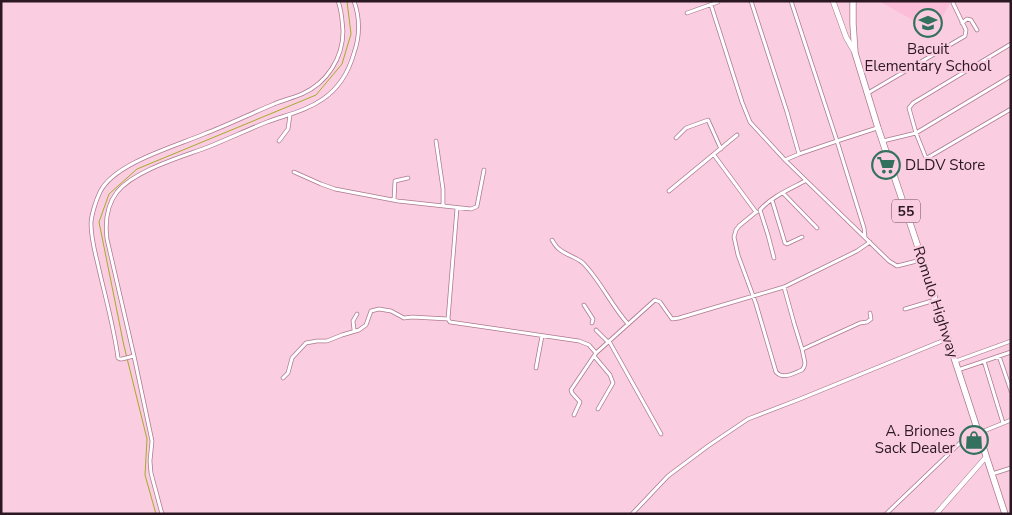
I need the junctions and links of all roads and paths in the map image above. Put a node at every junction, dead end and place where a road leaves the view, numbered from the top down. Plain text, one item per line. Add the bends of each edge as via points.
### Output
1 (338, 1) edge
2 (354, 1) edge
3 (751, 1) edge
4 (791, 1) edge
5 (833, 1) edge
6 (853, 1) edge
7 (953, 1) edge
8 (719, 2) edge
9 (711, 5) junction
10 (687, 13) dead end
11 (962, 23) junction
12 (977, 30) dead end
13 (1011, 44) edge
14 (855, 53) junction
15 (1011, 76) edge
16 (868, 93) junction
17 (1011, 109) edge
18 (290, 115) junction
19 (878, 128) junction
20 (916, 133) junction
21 (737, 135) dead end
22 (676, 138) dead end
23 (279, 141) dead end
24 (436, 141) dead end
25 (837, 141) junction
26 (883, 141) junction
27 (721, 149) junction
28 (799, 154) junction
29 (714, 155) junction
30 (785, 160) junction
31 (484, 170) dead end
32 (294, 172) dead end
33 (408, 178) dead end
34 (806, 181) junction
35 (669, 191) dead end
36 (783, 193) junction
37 (394, 200) junction
38 (772, 200) junction
39 (443, 206) junction
40 (457, 208) junction
41 (758, 211) junction
42 (817, 228) dead end
43 (802, 237) dead end
44 (866, 238) junction
45 (552, 240) dead end
46 (870, 242) junction
47 (774, 258) dead end
48 (922, 260) junction
49 (784, 287) junction
50 (753, 296) junction
51 (935, 300) junction
52 (584, 305) dead end
53 (905, 309) dead end
54 (870, 313) dead end
55 (357, 314) dead end
56 (448, 319) junction
57 (592, 323) dead end
58 (628, 324) junction
59 (354, 330) junction
60 (596, 330) dead end
61 (542, 336) junction
62 (947, 338) junction
63 (608, 341) junction
64 (1011, 341) edge
65 (802, 349) junction
66 (1011, 352) edge
67 (595, 354) junction
68 (999, 356) junction
69 (132, 357) junction
70 (955, 361) junction
71 (984, 361) junction
72 (536, 368) dead end
73 (958, 370) junction
74 (283, 378) dead end
75 (1011, 390) edge
76 (598, 409) dead end
77 (574, 415) dead end
78 (1011, 420) edge
79 (1003, 423) junction
80 (978, 432) junction
81 (661, 434) dead end
82 (986, 457) junction
83 (1011, 468) edge
84 (992, 474) junction
85 (162, 514) edge
86 (632, 514) edge
87 (886, 514) edge
88 (936, 514) edge
89 (1005, 514) edge

1 - 69 street via 343,35 339,56 330,73 316,86 140,160 122,170 101,189 91,227 118,358
2 - 18 street via 359,26 357,45 348,71 324,99
3 - 28 street
4 - 25 street
5 - 14 main road
6 - 14 highway, Romulo Highway / 55
7 - 11 street
8 - 9 street
9 - 10 street
9 - 30 street via 750,122
11 - 12 street via 971,20
11 - 16 street via 965,36
13 - 20 street via 910,105
14 - 16 highway, Romulo Highway / 55
15 - 20 street
16 - 19 highway, Romulo Highway / 55
17 - 20 street via 928,158
18 - 23 street via 288,129
18 - 69 street via 153,168 131,180 117,193 106,218 106,233
19 - 25 street
19 - 26 highway, Romulo Highway / 55
20 - 26 street
21 - 27 street
22 - 27 street via 686,128 708,120
24 - 39 street
25 - 28 street
25 - 44 street
26 - 48 highway, Romulo Highway / 55
27 - 29 street
28 - 30 street
29 - 35 street
29 - 41 street
30 - 34 street
31 - 40 street via 476,208
32 - 37 street via 335,189
33 - 37 street via 395,181
34 - 36 street
34 - 44 street
36 - 38 street
36 - 42 street
37 - 39 street
38 - 41 street
38 - 43 street via 785,243
39 - 40 street
40 - 56 street
41 - 47 street
41 - 50 street via 739,226 734,237
44 - 46 street
45 - 58 street via 557,248 584,264
46 - 48 street via 897,266
46 - 49 street
48 - 51 highway, Romulo Highway / 55
49 - 50 street
49 - 65 street
50 - 58 street via 674,319 655,300
50 - 65 street via 779,376 802,370 805,362
51 - 53 street
51 - 62 highway, Romulo Highway / 55
52 - 57 street via 593,319
54 - 65 street via 869,321
55 - 59 street via 352,321
56 - 59 street via 404,318 392,311 379,309 371,311 366,325
56 - 61 street via 450,322
58 - 63 street
59 - 74 street via 327,341 306,344 292,358 288,373
60 - 63 street
61 - 67 street via 579,341 589,345
61 - 72 street
62 - 70 highway, Romulo Highway / 55
62 - 86 street via 748,419 668,476
63 - 67 street
63 - 81 street
64 - 70 street
66 - 68 street
67 - 76 street via 613,383
67 - 77 street via 571,390 580,402
68 - 71 street
68 - 75 street
69 - 85 street via 152,441 151,473
70 - 73 highway, Romulo Highway / 55
71 - 73 street
71 - 79 street
73 - 80 highway, Romulo Highway / 55
78 - 79 street
79 - 80 street
80 - 82 highway, Romulo Highway / 55
80 - 87 street via 960,444
82 - 84 highway, Romulo Highway / 55
82 - 88 street
83 - 84 street
84 - 89 highway, Romulo Highway / 55

